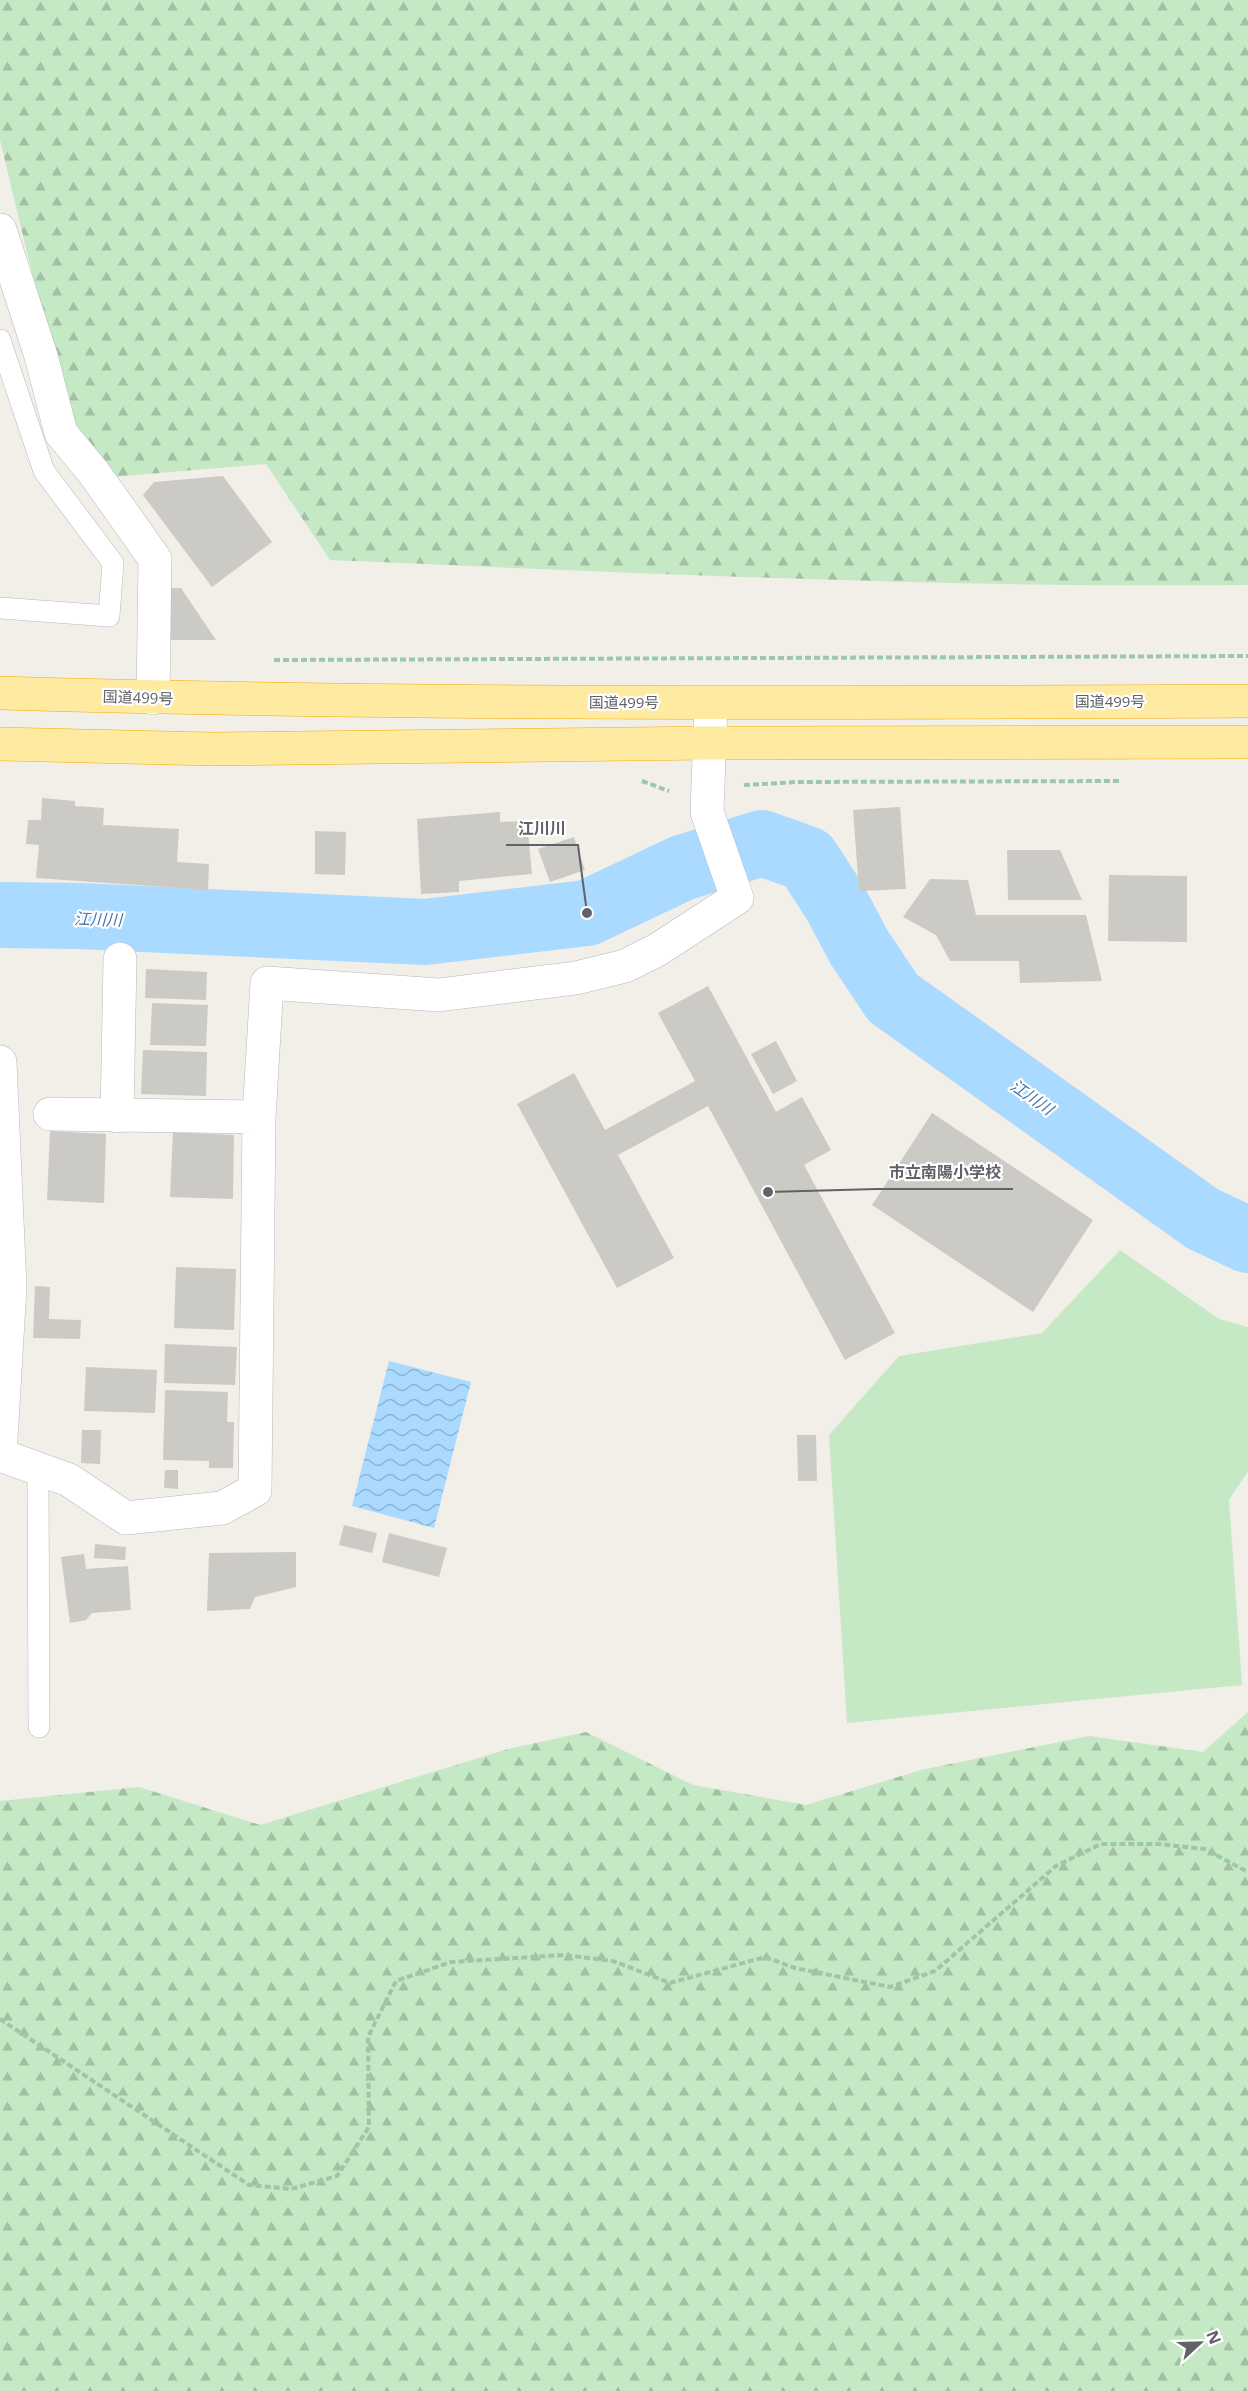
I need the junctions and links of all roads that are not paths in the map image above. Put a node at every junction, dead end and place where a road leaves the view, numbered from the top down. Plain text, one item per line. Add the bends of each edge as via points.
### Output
1 (0, 230) edge
2 (0, 340) edge
3 (0, 608) edge
4 (0, 693) edge
5 (153, 698) junction
6 (1248, 701) edge
7 (711, 703) junction
8 (1248, 742) edge
9 (709, 743) junction
10 (0, 744) edge
11 (120, 958) dead end
12 (0, 1062) edge
13 (50, 1114) dead end
14 (117, 1116) junction
15 (259, 1117) junction
16 (0, 1455) edge
17 (38, 1469) junction
18 (39, 1727) dead end

1 - 5 street via 41,356 61,433 155,559
2 - 3 lane via 44,471 113,563 109,616
4 - 5 highway, 国道499号
5 - 7 highway, 国道499号
6 - 7 highway, 国道499号
7 - 9 street
8 - 9 highway
9 - 10 highway via 212,749
9 - 15 street via 707,812 737,898 625,966 576,978 439,995 267,982
11 - 14 street
12 - 16 street via 10,1287
13 - 14 street
14 - 15 street
15 - 17 street via 255,1490 222,1508 126,1518 69,1480
16 - 17 street
17 - 18 lane

